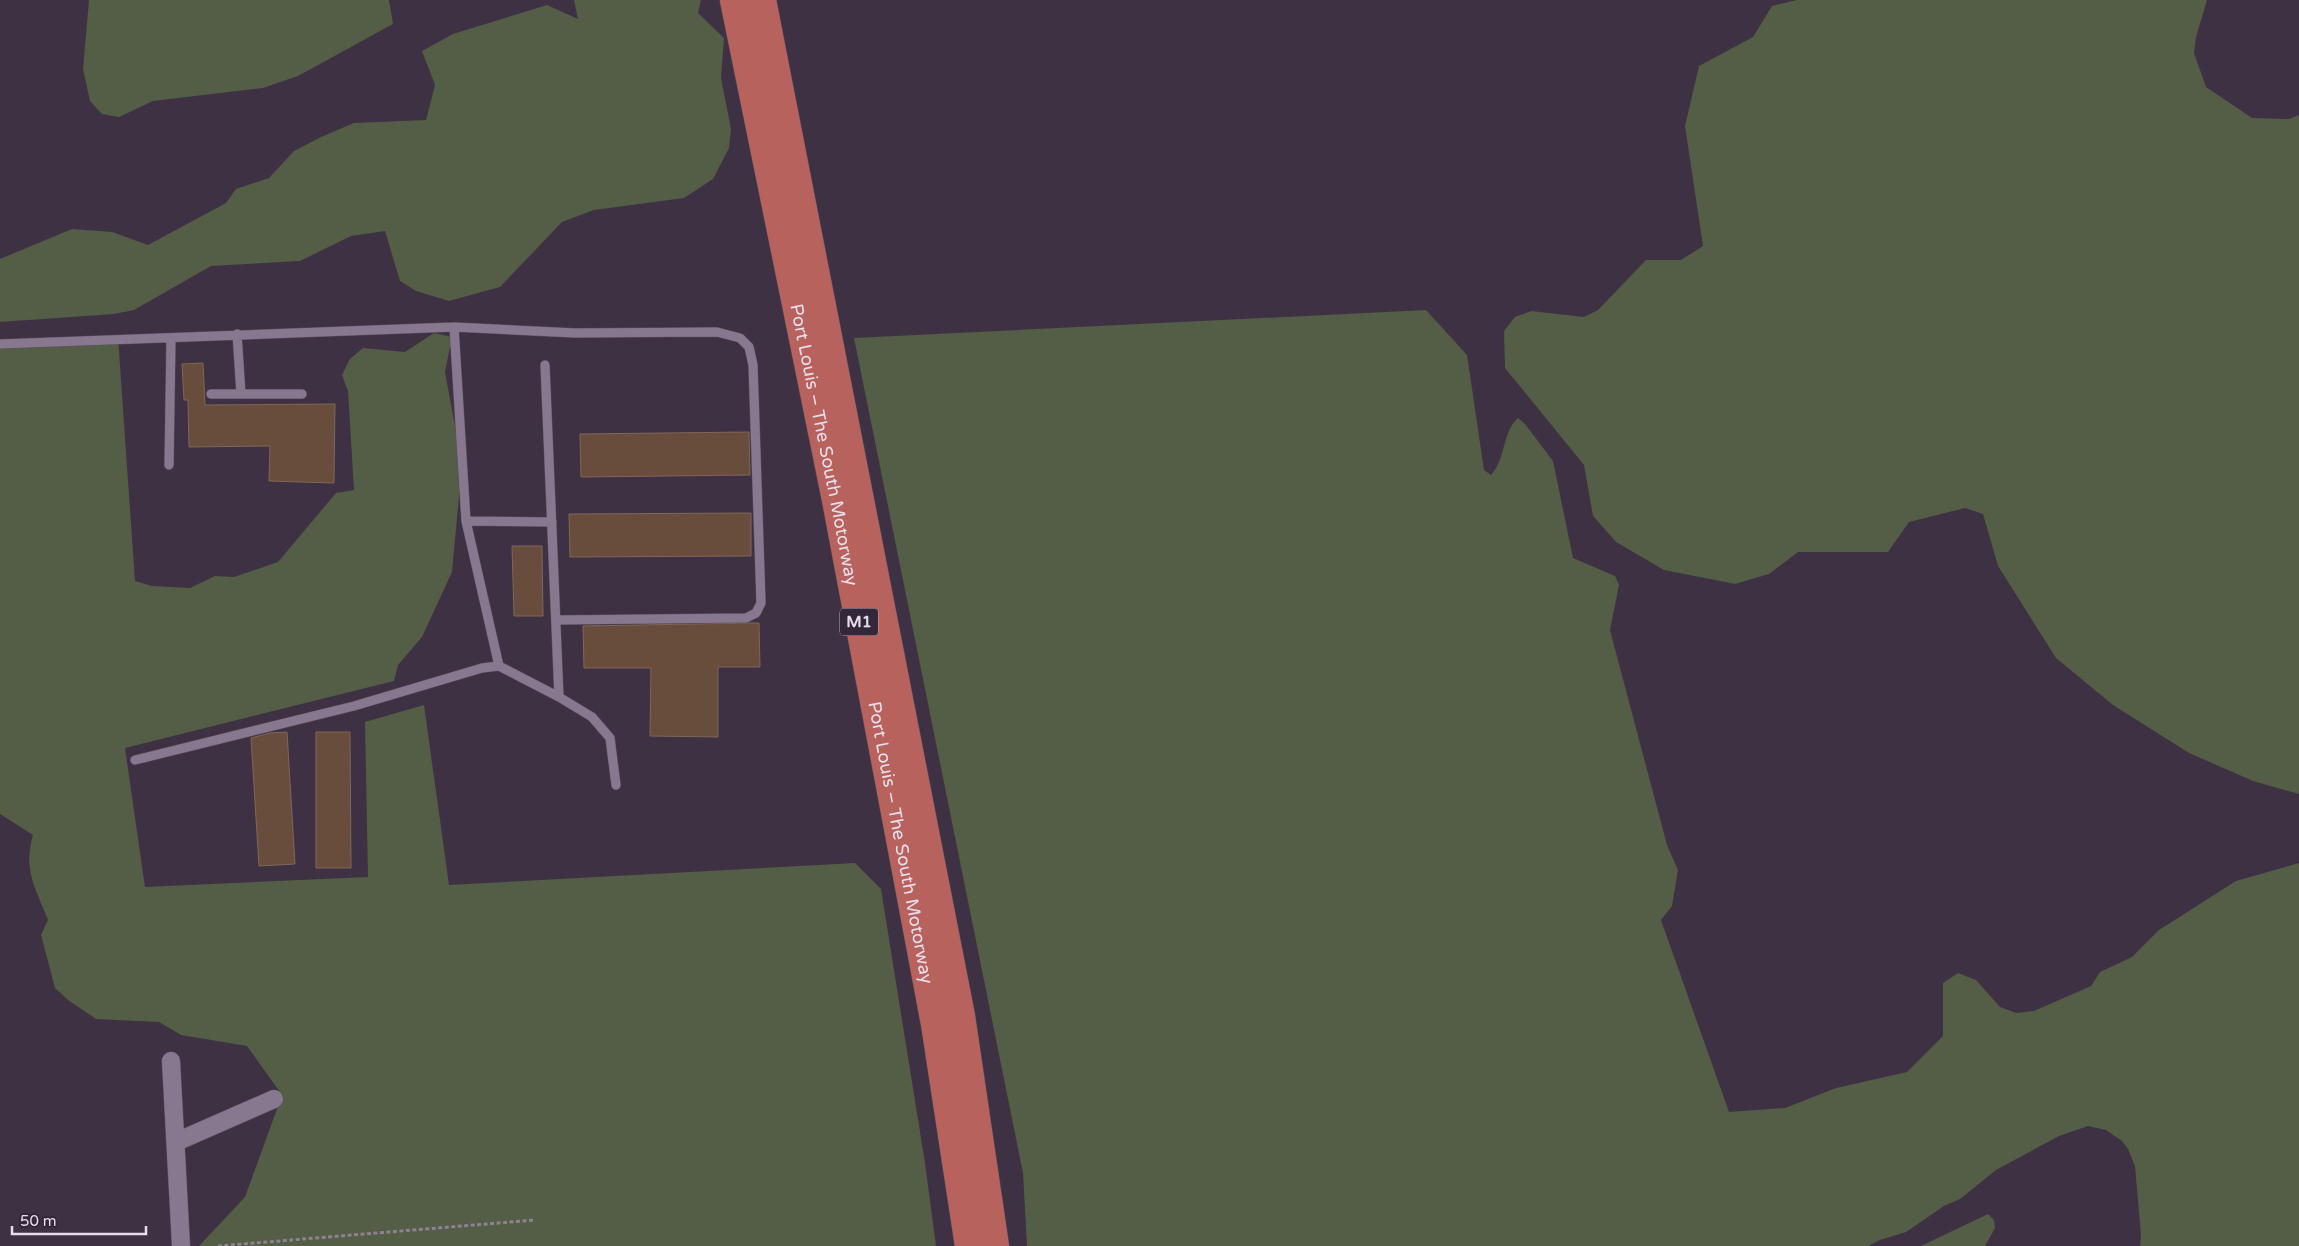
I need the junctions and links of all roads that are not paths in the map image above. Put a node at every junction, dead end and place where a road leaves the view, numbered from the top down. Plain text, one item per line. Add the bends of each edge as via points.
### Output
1 (734, 0) edge
2 (762, 0) edge
3 (454, 327) junction
4 (236, 334) junction
5 (171, 338) junction
6 (0, 344) edge
7 (545, 365) dead end
8 (211, 394) dead end
9 (241, 394) junction
10 (302, 394) dead end
11 (169, 466) dead end
12 (466, 521) junction
13 (552, 522) junction
14 (556, 620) junction
15 (499, 666) junction
16 (560, 697) junction
17 (135, 760) dead end
18 (616, 785) dead end
19 (171, 1061) dead end
20 (274, 1100) dead end
21 (176, 1142) junction
22 (181, 1246) edge
23 (969, 1246) edge
24 (994, 1246) edge

1 - 23 highway, Port Louis – The South Motorway / M1 via 836,500 935,1024
2 - 24 highway, Port Louis – The South Motorway / M1 via 961,1016
3 - 4 lane
3 - 12 lane
3 - 14 lane via 575,333 716,332 740,338 750,347 761,603 756,613 746,618
4 - 5 lane
4 - 9 lane
5 - 6 lane
5 - 11 lane
7 - 13 lane
8 - 9 lane
9 - 10 lane
12 - 13 lane
12 - 15 lane
13 - 14 lane
14 - 16 lane
15 - 16 lane
15 - 17 lane
16 - 18 lane via 592,718 610,738
19 - 21 street
20 - 21 street
21 - 22 street

